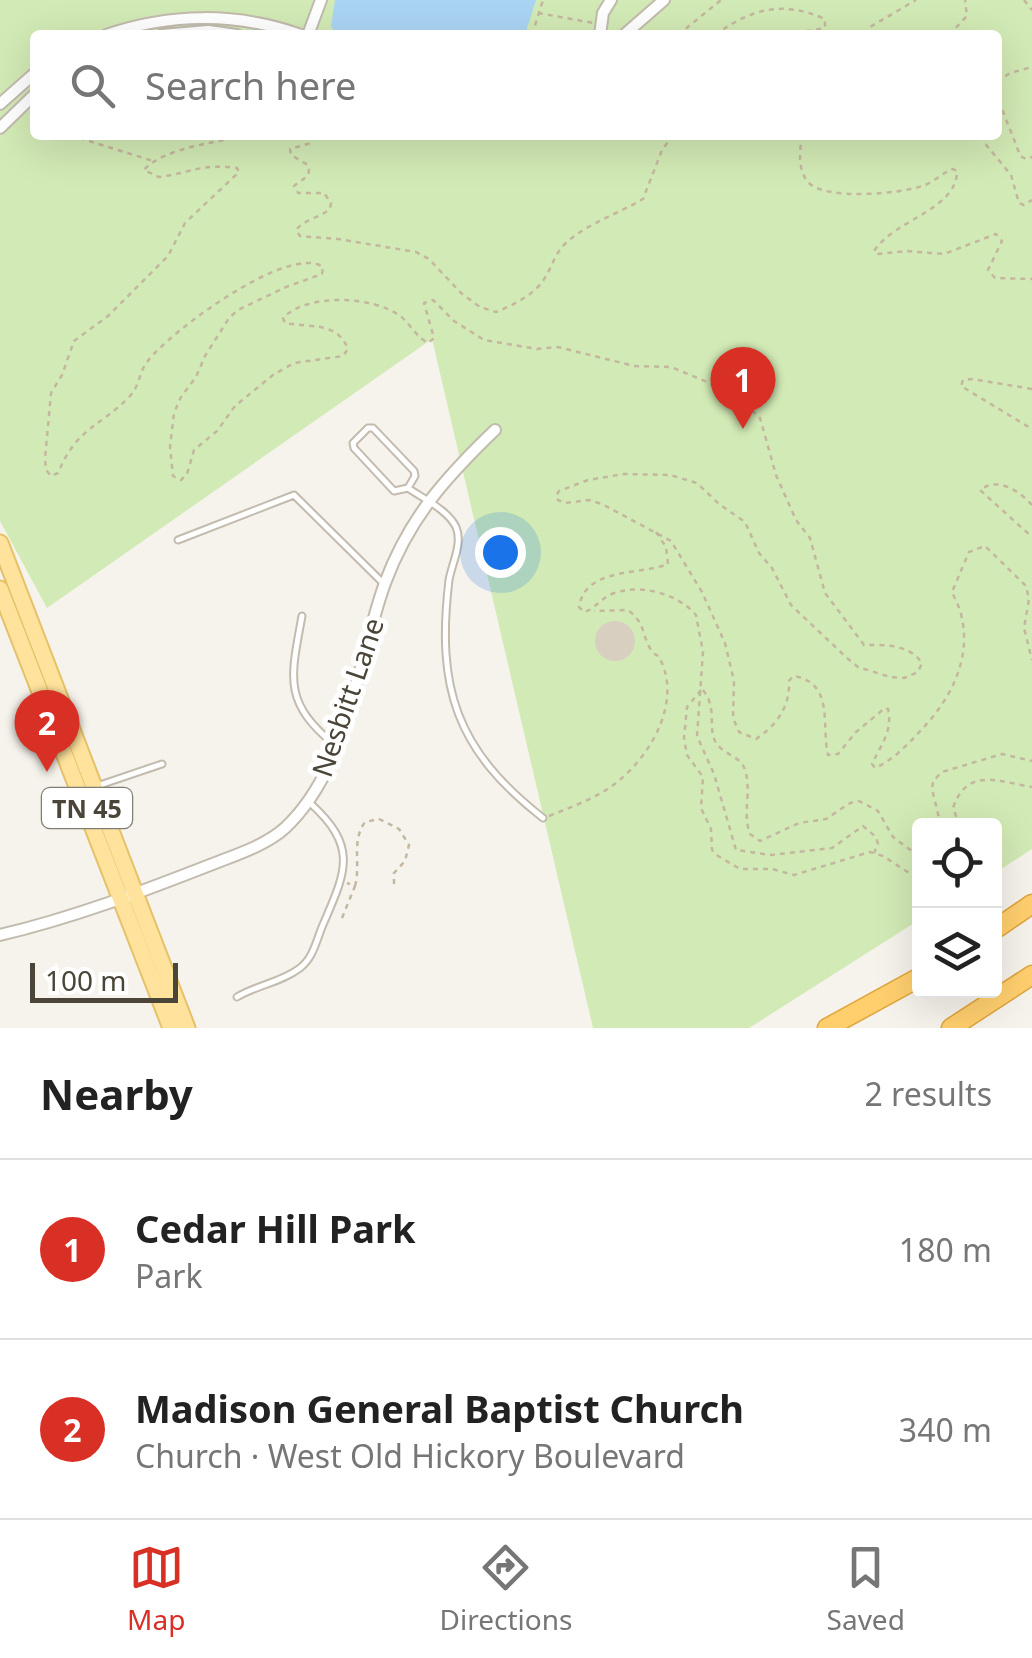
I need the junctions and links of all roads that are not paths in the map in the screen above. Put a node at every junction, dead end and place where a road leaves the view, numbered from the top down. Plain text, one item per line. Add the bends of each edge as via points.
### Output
1 (321, 0) edge
2 (611, 0) edge
3 (664, 0) edge
4 (126, 30) edge
5 (281, 30) edge
6 (306, 30) edge
7 (600, 30) edge
8 (630, 30) edge
9 (30, 77) edge
10 (30, 99) edge
11 (0, 104) edge
12 (0, 128) edge
13 (495, 430) dead end
14 (408, 488) junction
15 (427, 502) junction
16 (178, 540) dead end
17 (1, 548) edge
18 (384, 584) junction
19 (0, 589) edge
20 (302, 616) dead end
21 (25, 628) junction
22 (38, 663) junction
23 (335, 745) junction
24 (162, 764) dead end
25 (94, 787) junction
26 (308, 801) junction
27 (543, 818) road end
28 (129, 897) junction
29 (1032, 904) edge
30 (1002, 925) edge
31 (0, 935) edge
32 (1032, 975) edge
33 (912, 983) edge
34 (912, 985) edge
35 (1032, 985) edge
36 (237, 997) dead end
37 (171, 1028) edge
38 (187, 1028) edge
39 (827, 1028) edge
40 (850, 1028) edge
41 (952, 1028) edge
42 (972, 1028) edge

1 - 6 street
2 - 7 street
3 - 8 street
4 - 5 street via 207,18
9 - 11 street
10 - 12 street
13 - 15 street, Nesbitt Lane
14 - 14 lane via 414,470 368,428 354,448 394,491
14 - 15 lane
15 - 18 street, Nesbitt Lane
15 - 27 lane via 452,522 458,538 443,644 460,722 486,764
16 - 18 lane via 294,495
17 - 21 main road, TN 45
18 - 23 street, Nesbitt Lane
19 - 21 main road, TN 45
20 - 23 lane via 291,676 311,726
21 - 22 main road, TN 45
22 - 25 main road, TN 45
22 - 28 main road, TN 45
23 - 26 street, Nesbitt Lane
24 - 25 lane
25 - 28 main road, TN 45
26 - 28 street, Nesbitt Lane via 256,846
26 - 36 lane via 345,851 341,881 309,959
28 - 31 street, Nesbitt Lane
28 - 37 main road, TN 45
28 - 38 main road, TN 45
29 - 30 highway
32 - 41 highway
33 - 39 highway
34 - 40 highway
35 - 42 highway

